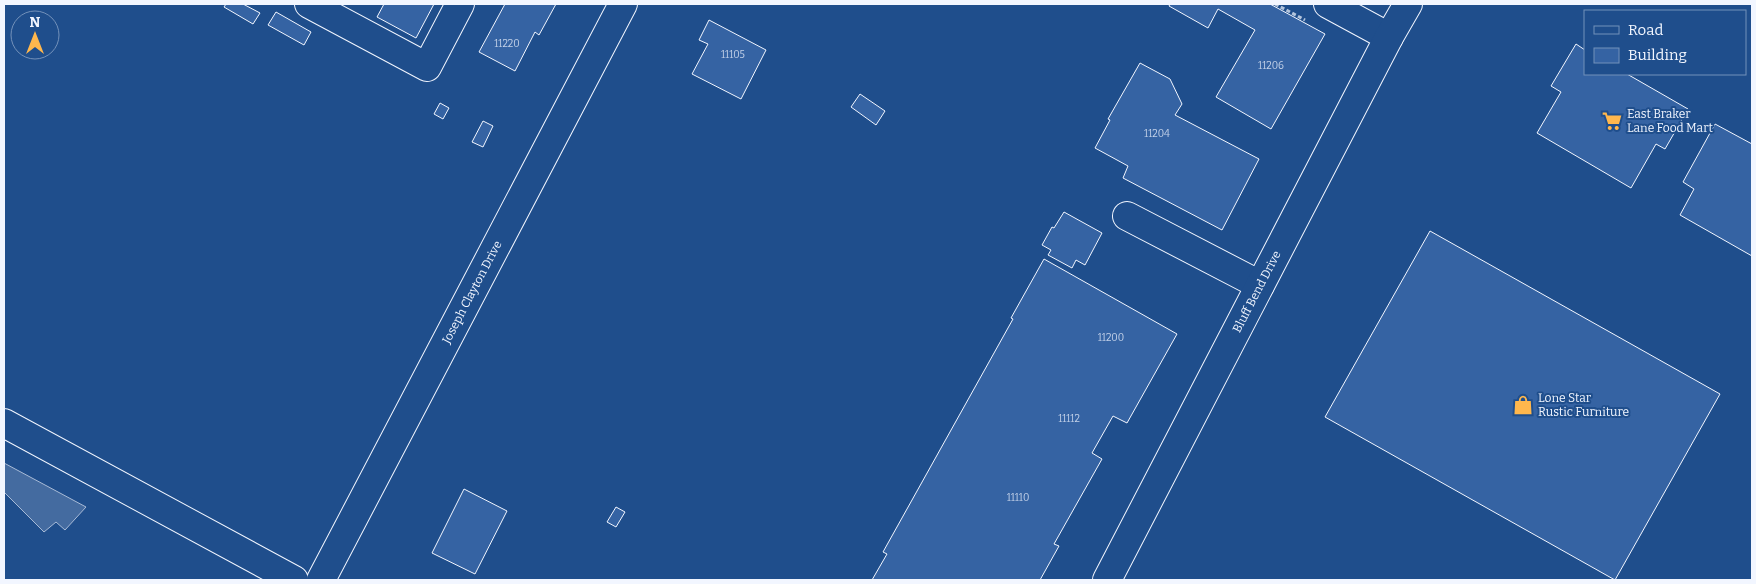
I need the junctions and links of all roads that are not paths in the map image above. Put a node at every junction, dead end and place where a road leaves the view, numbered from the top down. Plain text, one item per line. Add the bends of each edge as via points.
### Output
1 (309, 4) edge
2 (460, 4) edge
3 (623, 4) edge
4 (1328, 4) edge
5 (1408, 4) edge
6 (1389, 37) junction
7 (1127, 216) dead end
8 (1260, 285) junction
9 (4, 423) edge
10 (294, 580) edge
11 (321, 580) edge
12 (1107, 580) edge

1 - 2 street via 427,67
3 - 11 street, Joseph Clayton Drive
4 - 6 street
5 - 6 street, Bluff Bend Drive
6 - 8 street, Bluff Bend Drive
7 - 8 street
8 - 12 street, Bluff Bend Drive
9 - 10 street

